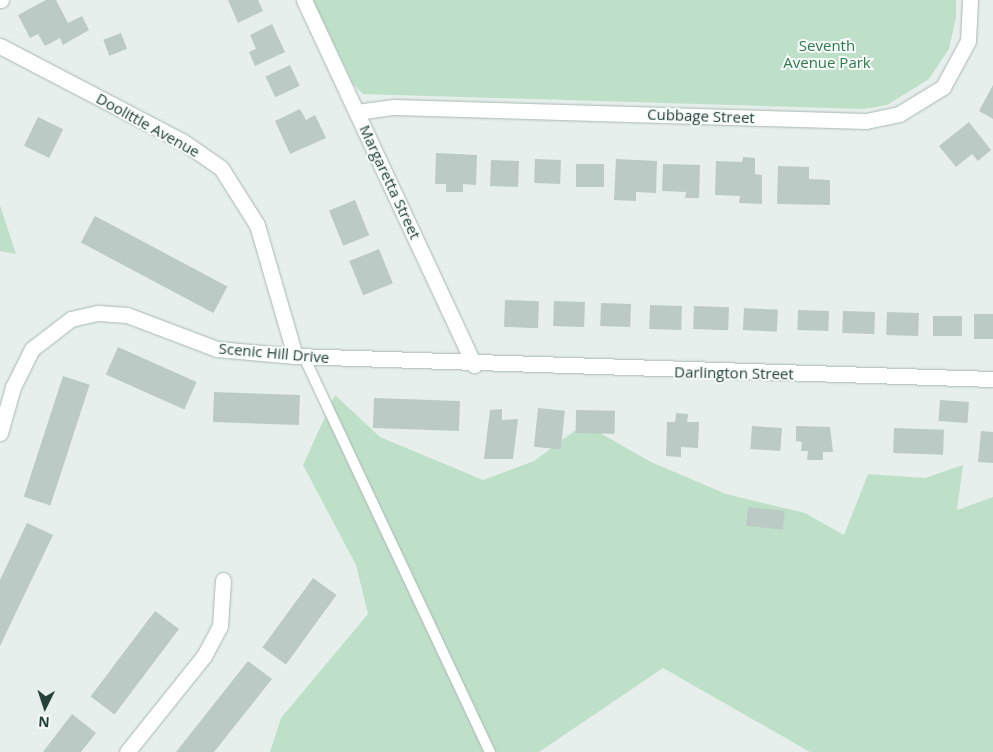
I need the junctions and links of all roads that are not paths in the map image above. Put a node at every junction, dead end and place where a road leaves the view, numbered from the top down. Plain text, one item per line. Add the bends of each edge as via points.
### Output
1 (304, 0) edge
2 (970, 0) edge
3 (0, 46) edge
4 (357, 112) junction
5 (299, 356) junction
6 (474, 365) junction
7 (993, 379) edge
8 (0, 434) edge
9 (223, 580) dead end
10 (127, 752) edge
11 (490, 752) edge

1 - 4 street, Margaretta Street
2 - 4 street, Cubbage Street via 968,41 943,87 899,114 866,121 394,107
3 - 5 street, Doolittle Avenue via 182,141 221,168 257,225
4 - 6 street, Margaretta Street
5 - 6 street, Scenic Hill Drive
5 - 8 street, Scenic Hill Drive via 217,350 127,314 98,312 71,319 32,350 13,387
5 - 11 lane
6 - 7 street, Darlington Street
9 - 10 street via 220,626 204,656

